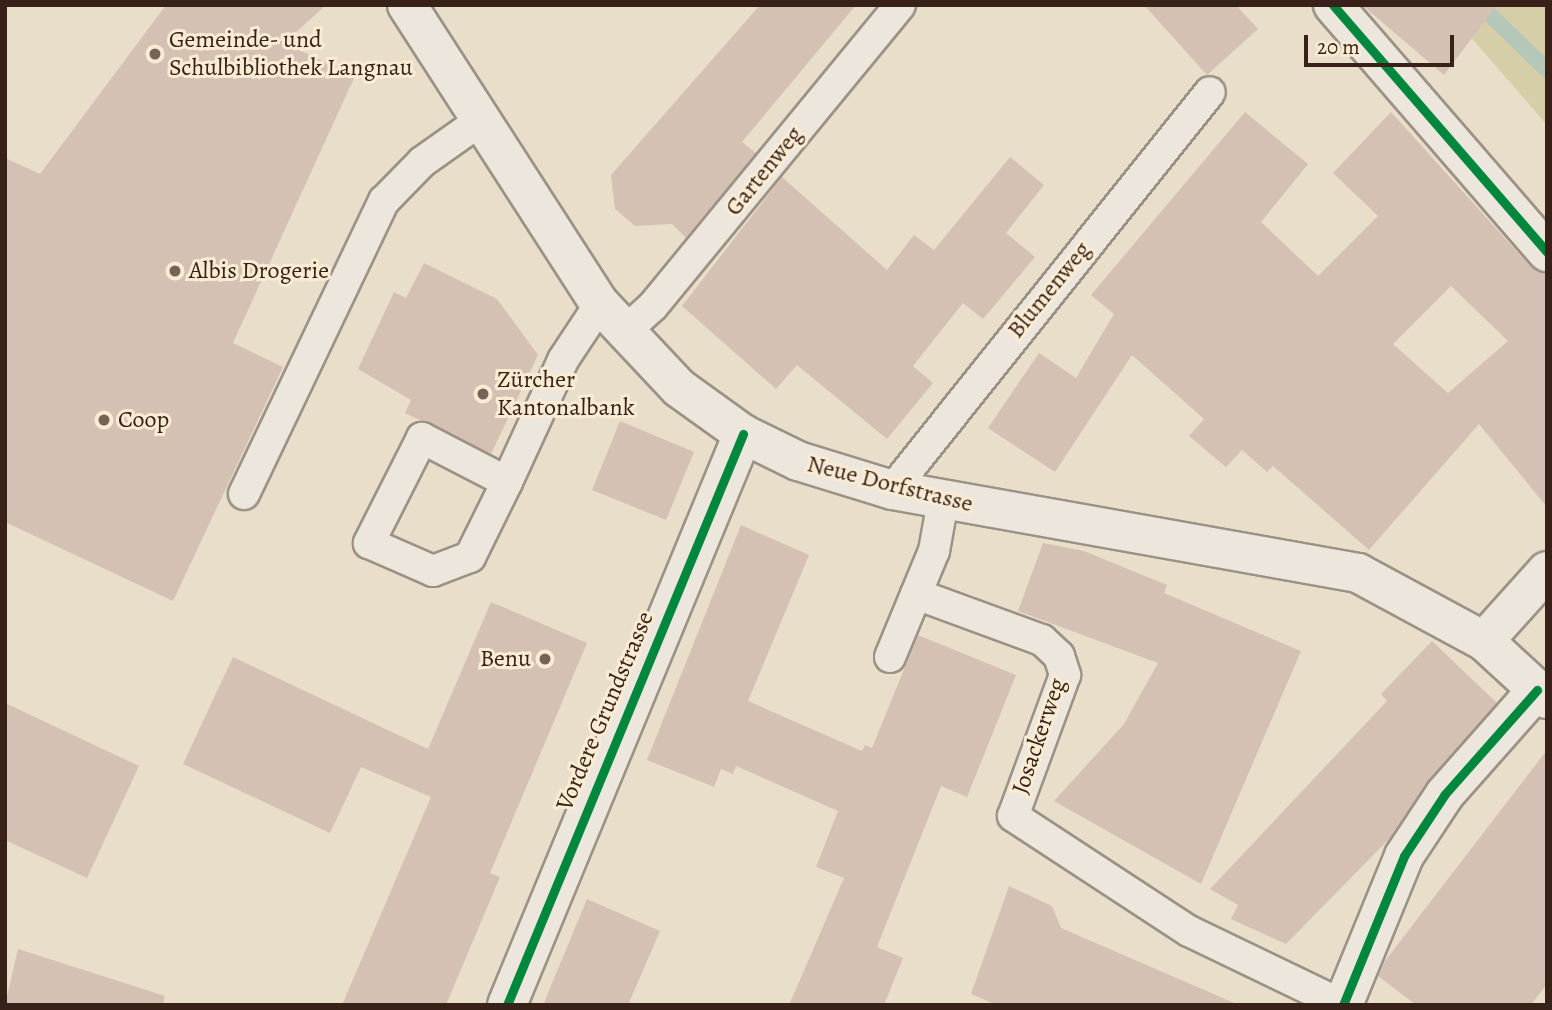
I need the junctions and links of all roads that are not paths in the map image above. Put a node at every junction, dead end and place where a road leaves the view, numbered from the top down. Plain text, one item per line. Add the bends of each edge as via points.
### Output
1 (407, 5) edge
2 (901, 5) edge
3 (1333, 5) edge
4 (1210, 92) dead end
5 (480, 121) junction
6 (1547, 252) edge
7 (611, 318) junction
8 (743, 434) junction
9 (507, 482) junction
10 (892, 490) junction
11 (244, 494) dead end
12 (943, 501) junction
13 (1547, 571) edge
14 (916, 594) junction
15 (1484, 641) junction
16 (890, 657) dead end
17 (1542, 695) edge
18 (507, 1005) edge
19 (1343, 1005) edge

1 - 5 street, Neue Dorfstrasse
2 - 7 lane, Gartenweg via 653,306
3 - 6 street
4 - 10 lane, Blumenweg
5 - 7 street, Neue Dorfstrasse
5 - 11 lane via 422,162 384,201
7 - 8 street, Neue Dorfstrasse via 679,388
7 - 9 lane, Gartenweg via 563,360
8 - 10 street, Neue Dorfstrasse via 798,461
8 - 18 street, Vordere Grundstrasse
9 - 9 lane, Gartenweg via 470,557 459,565 421,568 369,543 422,438
10 - 12 street, Neue Dorfstrasse
12 - 14 lane via 934,551
12 - 15 street, Neue Dorfstrasse via 1358,573
13 - 15 street
14 - 16 lane
14 - 19 lane, Josackerweg via 1042,640 1059,656 1065,675 1013,816 1189,931
15 - 17 street, Neue Dorfstrasse
17 - 19 street via 1446,794 1404,856

